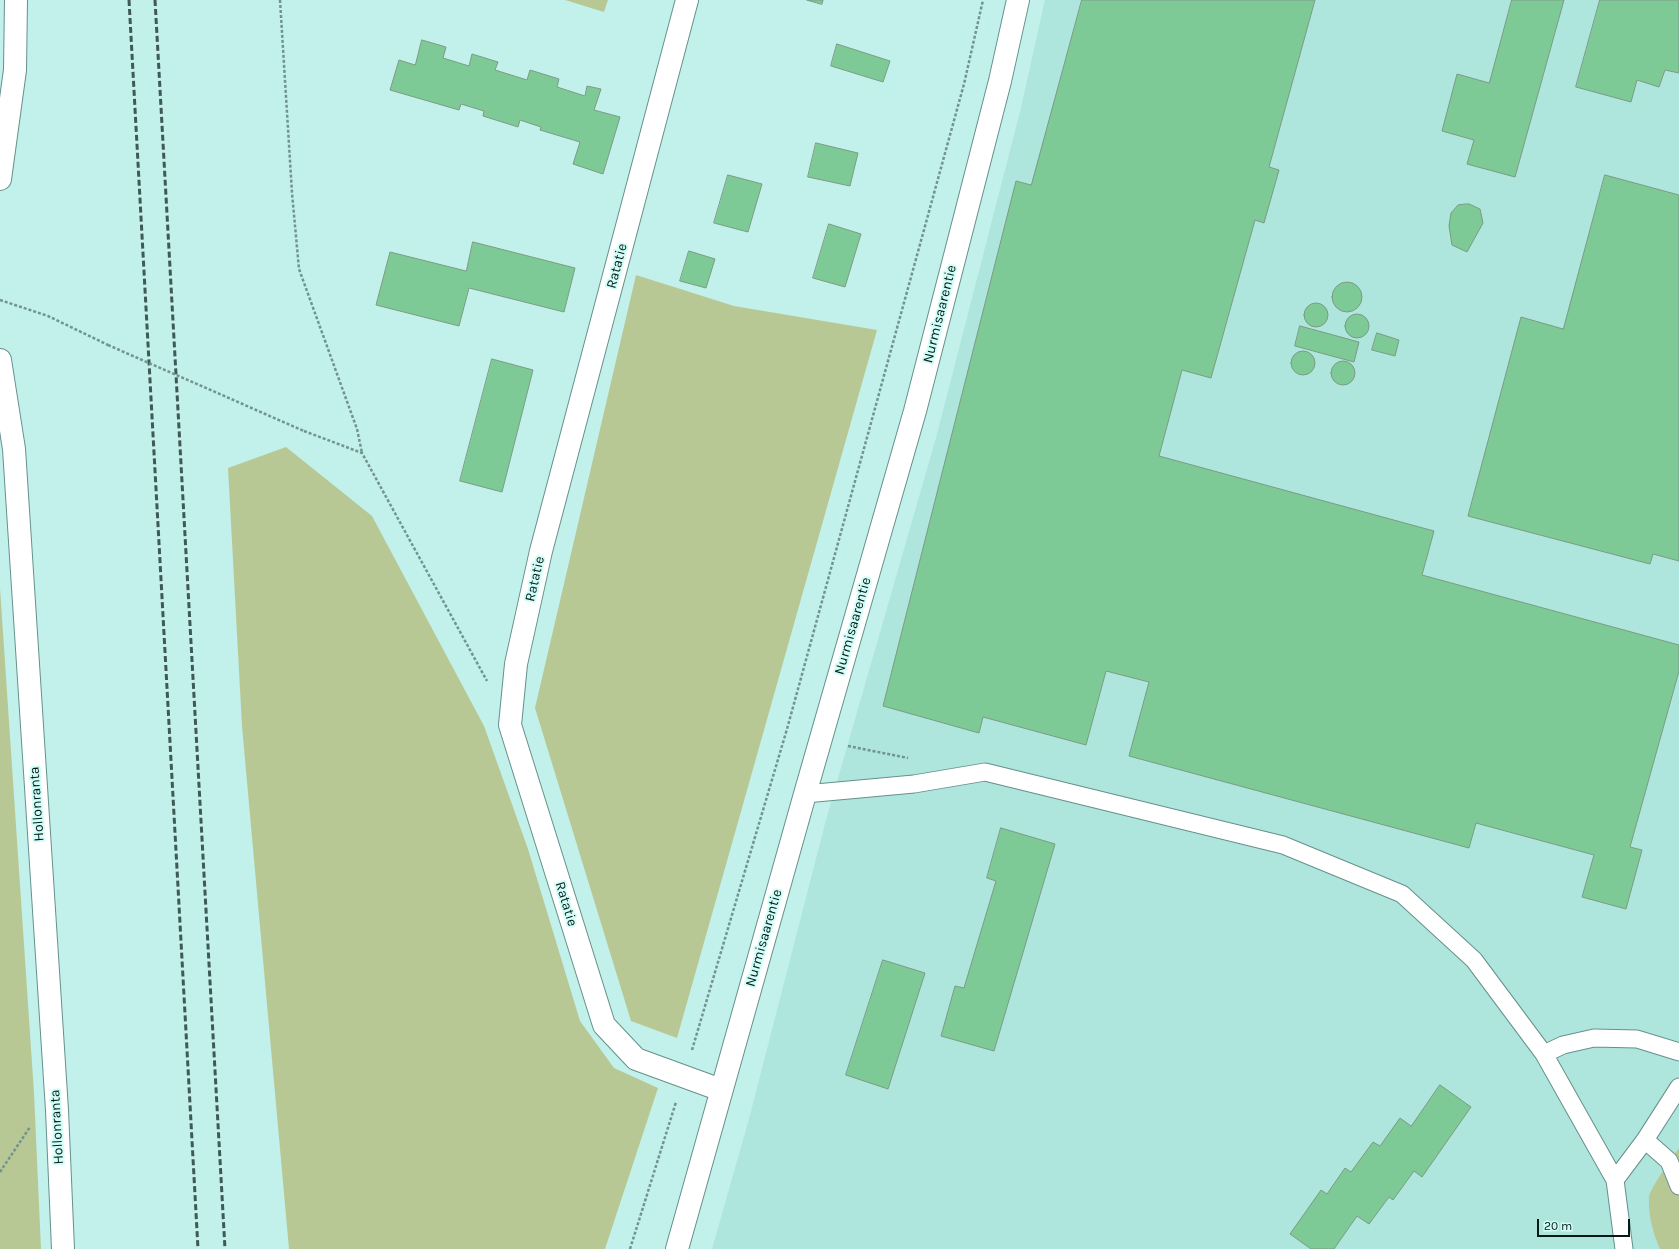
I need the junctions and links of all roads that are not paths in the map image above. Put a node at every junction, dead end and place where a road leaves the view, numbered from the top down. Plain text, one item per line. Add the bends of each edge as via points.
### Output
1 (16, 0) edge
2 (687, 0) edge
3 (1018, 0) edge
4 (0, 179) edge
5 (0, 360) edge
6 (805, 794) junction
7 (1679, 1052) edge
8 (1544, 1054) junction
9 (1679, 1087) edge
10 (721, 1090) junction
11 (1645, 1140) junction
12 (1615, 1180) junction
13 (1679, 1186) edge
14 (63, 1249) edge
15 (677, 1249) edge
16 (1624, 1249) edge

1 - 4 street via 15,70
2 - 10 street, Ratatie via 541,551 516,664 510,725 604,1025 636,1059
3 - 6 street, Nurmisaarentie via 1000,81 915,411
5 - 14 street, Hollonranta via 14,449 57,1110
6 - 8 lane via 914,784 985,772 1283,845 1402,894 1474,960
6 - 10 street, Nurmisaarentie
7 - 8 lane via 1637,1039 1594,1038 1563,1045
8 - 12 lane
9 - 11 lane
10 - 15 street, Nurmisaarentie
11 - 12 lane
11 - 13 lane via 1669,1162
12 - 16 lane

